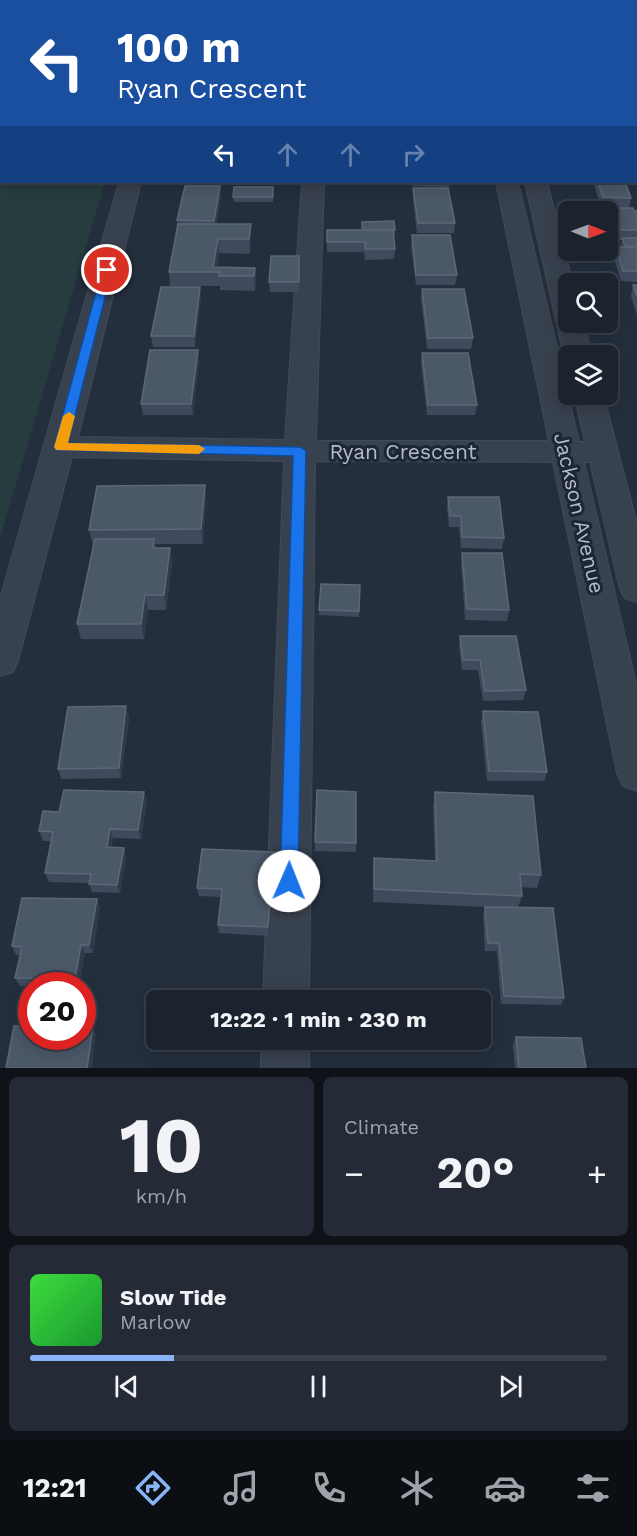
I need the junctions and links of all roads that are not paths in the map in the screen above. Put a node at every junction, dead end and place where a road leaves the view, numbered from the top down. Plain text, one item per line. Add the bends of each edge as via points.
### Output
1 (130, 183) edge
2 (313, 183) edge
3 (507, 183) edge
4 (536, 183) edge
5 (558, 274) edge
6 (591, 405) edge
7 (60, 447) junction
8 (300, 451) junction
9 (565, 452) junction
10 (603, 453) junction
11 (637, 589) edge
12 (1, 652) edge
13 (637, 773) edge
14 (286, 990) edge
15 (285, 1050) edge
16 (285, 1068) edge

1 - 7 street
2 - 8 street
3 - 9 street, Jackson Avenue
4 - 5 street
6 - 10 street, Jackson Avenue
7 - 8 street, Ryan Crescent
7 - 12 street
8 - 9 street, Ryan Crescent
8 - 14 street
9 - 10 street, Ryan Crescent
9 - 13 street, Jackson Avenue
10 - 11 street, Jackson Avenue
15 - 16 street

